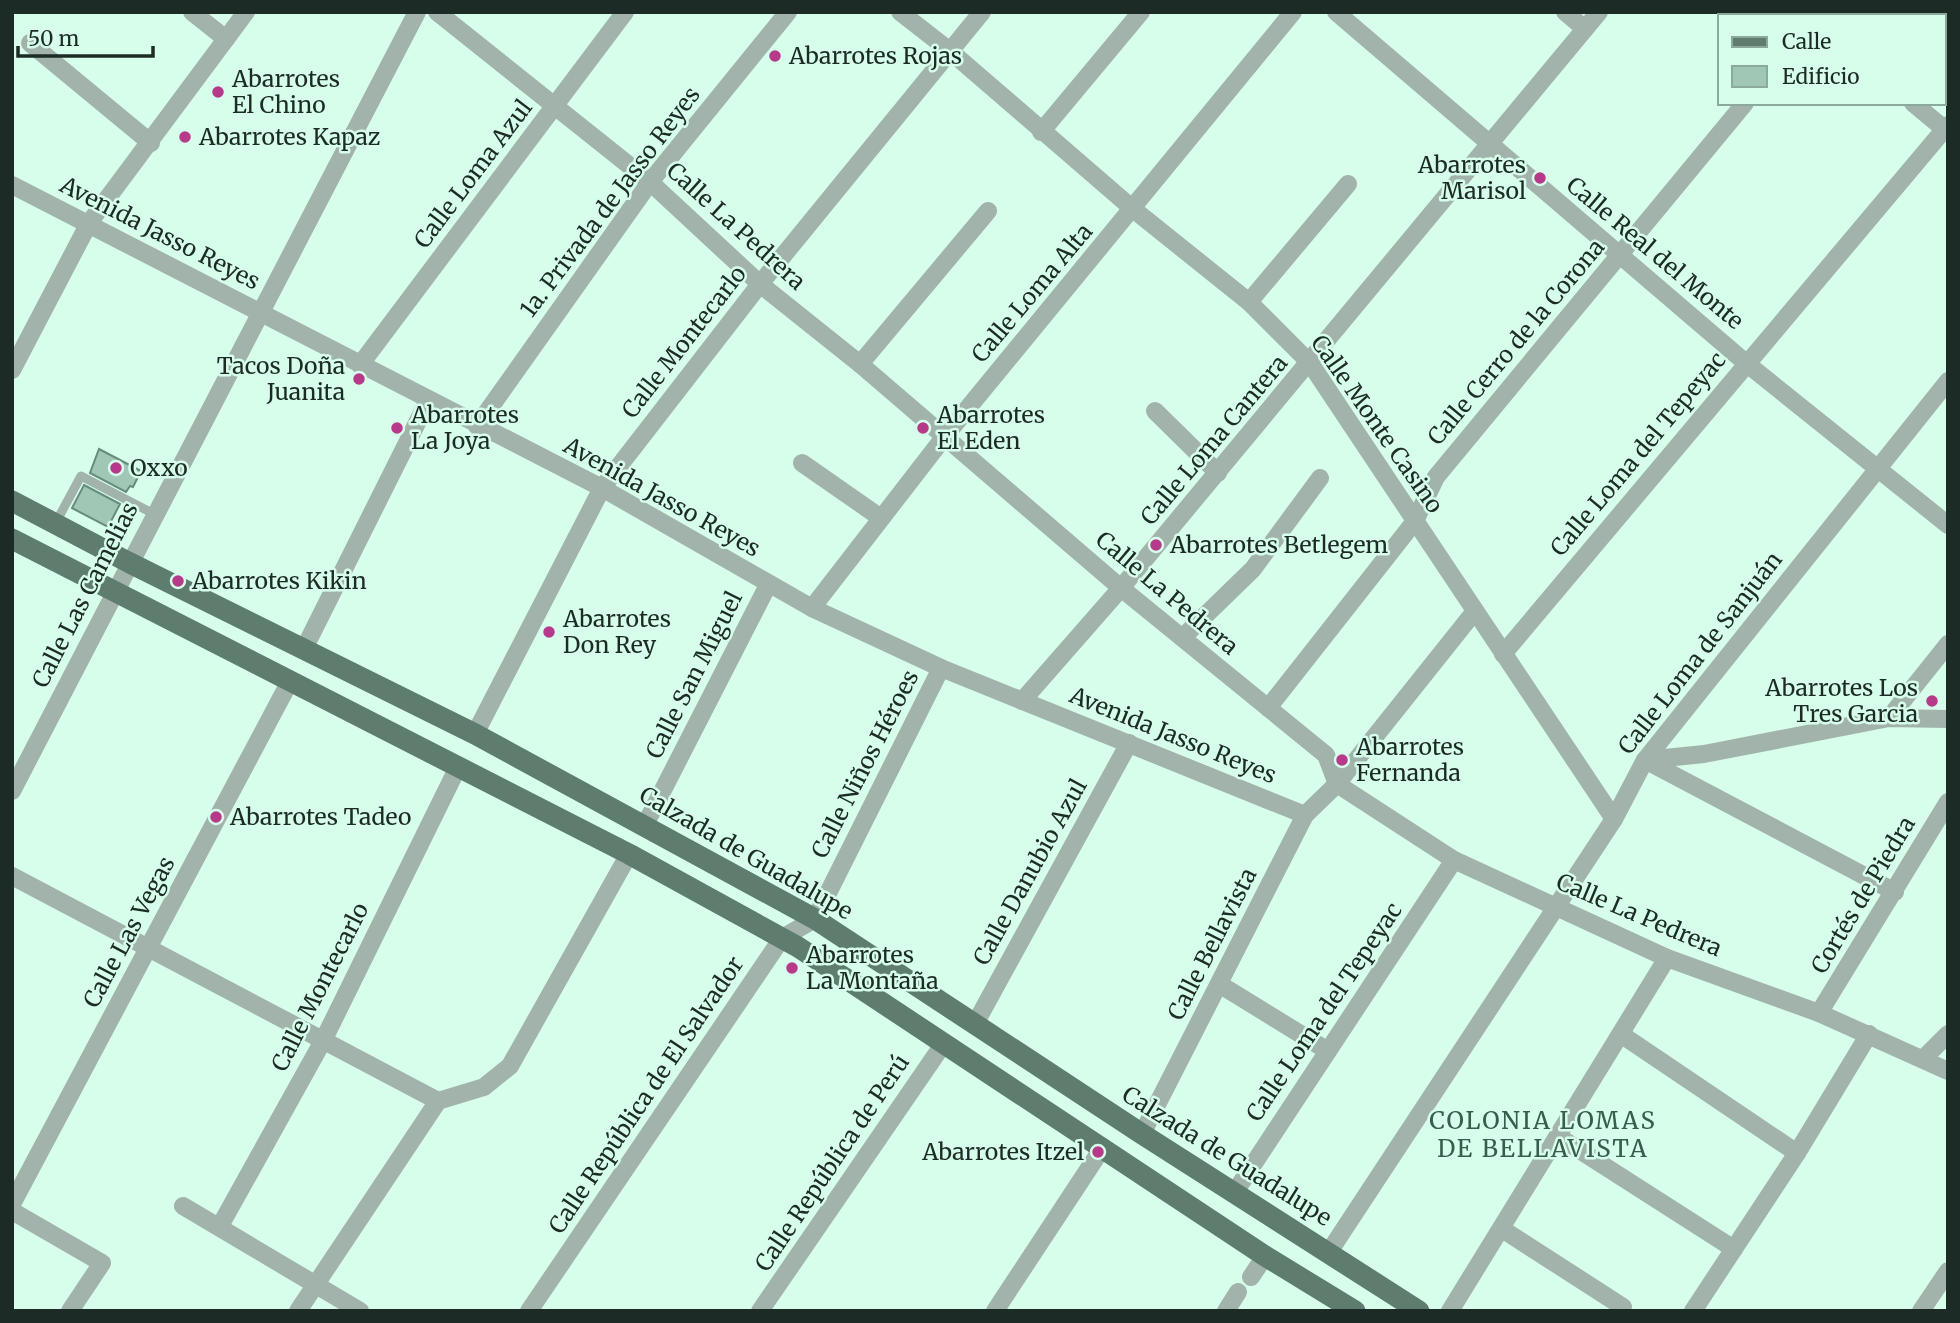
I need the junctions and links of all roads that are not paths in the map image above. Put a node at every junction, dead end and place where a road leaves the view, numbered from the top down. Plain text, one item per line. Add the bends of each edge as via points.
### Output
1 (192, 12) edge
2 (246, 12) edge
3 (417, 12) edge
4 (437, 12) edge
5 (625, 12) edge
6 (788, 12) edge
7 (900, 12) edge
8 (982, 12) edge
9 (1141, 12) edge
10 (1293, 12) edge
11 (1336, 12) edge
12 (1565, 12) edge
13 (1599, 12) edge
14 (1586, 29) junction
15 (226, 39) junction
16 (30, 43) dead end
17 (950, 51) junction
18 (556, 105) junction
19 (1743, 105) edge
20 (1916, 105) edge
21 (1947, 128) edge
22 (1041, 132) junction
23 (151, 143) junction
24 (1490, 146) junction
25 (650, 182) junction
26 (1348, 184) dead end
27 (12, 185) edge
28 (1133, 209) junction
29 (988, 211) dead end
30 (89, 223) junction
31 (1619, 256) junction
32 (760, 284) junction
33 (1249, 302) junction
34 (262, 313) junction
35 (1310, 363) junction
36 (1746, 363) junction
37 (860, 364) junction
38 (360, 365) junction
39 (12, 370) edge
40 (1948, 381) edge
41 (428, 401) junction
42 (1155, 411) dead end
43 (477, 426) junction
44 (945, 436) junction
45 (802, 463) dead end
46 (1877, 467) junction
47 (1217, 473) junction
48 (1320, 478) dead end
49 (602, 488) junction
50 (12, 501) edge
51 (154, 514) junction
52 (881, 518) junction
53 (1415, 521) junction
54 (55, 524) junction
55 (1948, 525) edge
56 (12, 539) edge
57 (128, 562) junction
58 (768, 584) junction
59 (1121, 588) junction
60 (113, 593) junction
61 (812, 608) junction
62 (1475, 611) junction
63 (1183, 637) junction
64 (1948, 644) edge
65 (303, 649) junction
66 (1503, 654) junction
67 (941, 668) junction
68 (289, 683) junction
69 (1023, 701) junction
70 (1268, 708) junction
71 (1888, 718) junction
72 (1948, 719) edge
73 (475, 734) junction
74 (1129, 743) junction
75 (1644, 760) junction
76 (458, 766) junction
77 (1337, 784) junction
78 (12, 791) edge
79 (1948, 802) edge
80 (1305, 816) junction
81 (1615, 819) junction
82 (645, 825) junction
83 (629, 854) junction
84 (1454, 860) junction
85 (12, 876) edge
86 (1895, 892) junction
87 (1557, 907) junction
88 (815, 919) junction
89 (782, 938) junction
90 (149, 947) junction
91 (1667, 958) junction
92 (1219, 984) junction
93 (1819, 1013) junction
94 (975, 1024) junction
95 (1869, 1034) junction
96 (1948, 1034) edge
97 (1622, 1035) junction
98 (324, 1039) junction
99 (944, 1043) junction
100 (1328, 1051) junction
101 (1923, 1059) junction
102 (1948, 1071) edge
103 (438, 1101) junction
104 (1142, 1134) junction
105 (1559, 1137) junction
106 (1104, 1147) junction
107 (1797, 1153) junction
108 (1234, 1192) junction
109 (12, 1204) edge
110 (183, 1206) dead end
111 (12, 1211) edge
112 (220, 1226) junction
113 (1502, 1229) junction
114 (1734, 1248) junction
115 (1329, 1252) junction
116 (1265, 1255) junction
117 (1948, 1271) edge
118 (1251, 1277) dead end
119 (317, 1283) junction
120 (1238, 1292) dead end
121 (1623, 1307) dead end
122 (70, 1311) edge
123 (298, 1311) edge
124 (360, 1311) edge
125 (529, 1311) edge
126 (760, 1311) edge
127 (995, 1311) edge
128 (1226, 1311) edge
129 (1355, 1311) edge
130 (1419, 1311) edge
131 (1450, 1311) edge
132 (1693, 1311) edge
133 (1921, 1311) edge

1 - 15 street
2 - 15 street
3 - 34 street, Calle Las Camelias
4 - 18 street, Calle La Pedrera
5 - 18 street, Calle Loma Azul
6 - 25 street, 1a. Privada de Jasso Reyes
7 - 17 street, Calle Monte Casino
8 - 17 street, Calle Montecarlo
9 - 22 street
10 - 28 street, Calle Loma Alta
11 - 24 street, Calle Real del Monte
12 - 14 street
13 - 14 street, Calle Loma Cantera
14 - 24 street, Calle Loma Cantera
15 - 23 street
16 - 23 street
17 - 22 street, Calle Monte Casino
17 - 32 street, Calle Montecarlo
18 - 25 street, Calle La Pedrera
18 - 38 street, Calle Loma Azul
19 - 31 street, Calle Cerro de la Corona
20 - 21 street
21 - 36 street, Calle Loma del Tepeyac
22 - 28 street, Calle Monte Casino
23 - 30 street
24 - 31 street, Calle Real del Monte
24 - 35 street, Calle Loma Cantera
25 - 32 street, Calle La Pedrera
25 - 43 street, 1a. Privada de Jasso Reyes
26 - 33 street
27 - 30 street, Avenida Jasso Reyes
28 - 33 street, Calle Monte Casino
28 - 44 street, Calle Loma Alta
29 - 37 street
30 - 34 street, Avenida Jasso Reyes
30 - 39 street
31 - 36 street, Calle Real del Monte
31 - 53 street, Calle Cerro de la Corona via 1436,477
32 - 37 street, Calle La Pedrera
32 - 49 street, Calle Montecarlo
33 - 35 street, Calle Monte Casino
34 - 38 street, Avenida Jasso Reyes
34 - 51 street, Calle Las Camelias
35 - 47 street, Calle Loma Cantera
35 - 53 street, Calle Monte Casino
36 - 46 street, Calle Real del Monte
36 - 66 street, Calle Loma del Tepeyac
37 - 44 street, Calle La Pedrera
38 - 41 street, Avenida Jasso Reyes
40 - 46 street, Calle Loma de Sanjuán
41 - 43 street, Avenida Jasso Reyes
41 - 65 street
42 - 47 street
43 - 49 street, Avenida Jasso Reyes
44 - 52 street, Calle Loma Alta
44 - 59 street, Calle La Pedrera
45 - 52 street
46 - 55 street, Calle Real del Monte
46 - 75 street, Calle Loma de Sanjuán
47 - 59 street, Calle Loma Cantera
48 - 63 street via 1253,569
49 - 58 street, Avenida Jasso Reyes
49 - 73 street, Calle Montecarlo
50 - 54 main road, Calzada de Guadalupe
51 - 54 lane via 81,476
51 - 57 street, Calle Las Camelias
52 - 61 street, Calle Loma Alta
53 - 62 street, Calle Monte Casino
53 - 70 street, Calle Cerro de la Corona
54 - 57 main road, Calzada de Guadalupe
56 - 60 main road
57 - 60 street, Calle Las Camelias
57 - 65 main road, Calzada de Guadalupe
58 - 61 street, Avenida Jasso Reyes
58 - 82 street, Calle San Miguel
59 - 63 street, Calle La Pedrera
59 - 69 street, Calle Loma Cantera
60 - 68 main road
60 - 78 street, Calle Las Camelias
61 - 67 street, Avenida Jasso Reyes
62 - 66 street, Calle Monte Casino
62 - 77 street
63 - 70 street, Calle La Pedrera
64 - 71 street
65 - 73 main road, Calzada de Guadalupe
66 - 81 street, Calle Monte Casino
67 - 69 street, Avenida Jasso Reyes
67 - 88 street, Calle Niños Héroes
68 - 76 main road
68 - 90 street, Calle Las Vegas
69 - 74 street, Avenida Jasso Reyes
70 - 77 street, Calle La Pedrera via 1326,755
71 - 72 street
71 - 75 street via 1704,754
73 - 82 main road, Calzada de Guadalupe
74 - 80 street, Avenida Jasso Reyes
74 - 94 street, Calle Danubio Azul
75 - 81 street, Calle Loma de Sanjuán
75 - 86 street
76 - 83 main road
76 - 98 street, Calle Montecarlo
77 - 80 street, Calle Bellavista
77 - 84 street, Calle La Pedrera
79 - 86 street, Cortés de Piedra
80 - 92 street, Calle Bellavista
81 - 87 street, Calle Loma de Sanjuán
82 - 88 main road, Calzada de Guadalupe
83 - 89 main road
83 - 103 street via 510,1066 484,1087
84 - 87 street, Calle La Pedrera
84 - 100 street, Calle Loma del Tepeyac
85 - 90 street
86 - 93 street, Cortés de Piedra
87 - 91 street, Calle La Pedrera
87 - 115 street, Calle Loma de Sanjuán
88 - 89 street, Calle República de El Salvador
88 - 94 main road, Calzada de Guadalupe
89 - 99 main road
89 - 125 street, Calle República de El Salvador
90 - 98 street
90 - 109 street, Calle Las Vegas
91 - 93 street, Calle La Pedrera
91 - 97 street
92 - 100 street
92 - 104 street, Calle Bellavista
93 - 95 street, Calle La Pedrera
94 - 104 main road, Calzada de Guadalupe
95 - 101 street, Calle La Pedrera
95 - 107 street
96 - 101 street
97 - 105 street
97 - 107 street
98 - 103 street
98 - 112 street, Calle Montecarlo
99 - 106 main road
99 - 126 street, Calle República de Perú
100 - 108 street, Calle Loma del Tepeyac
101 - 102 street, Calle La Pedrera
103 - 119 street
104 - 108 main road, Calzada de Guadalupe
105 - 113 street
105 - 114 street
106 - 116 main road
106 - 127 street
107 - 114 street
108 - 115 main road, Calzada de Guadalupe
110 - 112 street
111 - 122 street via 102,1263
112 - 119 street
113 - 121 street
113 - 131 street
114 - 132 street
115 - 130 main road, Calzada de Guadalupe
116 - 118 street
116 - 129 main road
117 - 133 street
119 - 123 street
119 - 124 street
120 - 128 street

